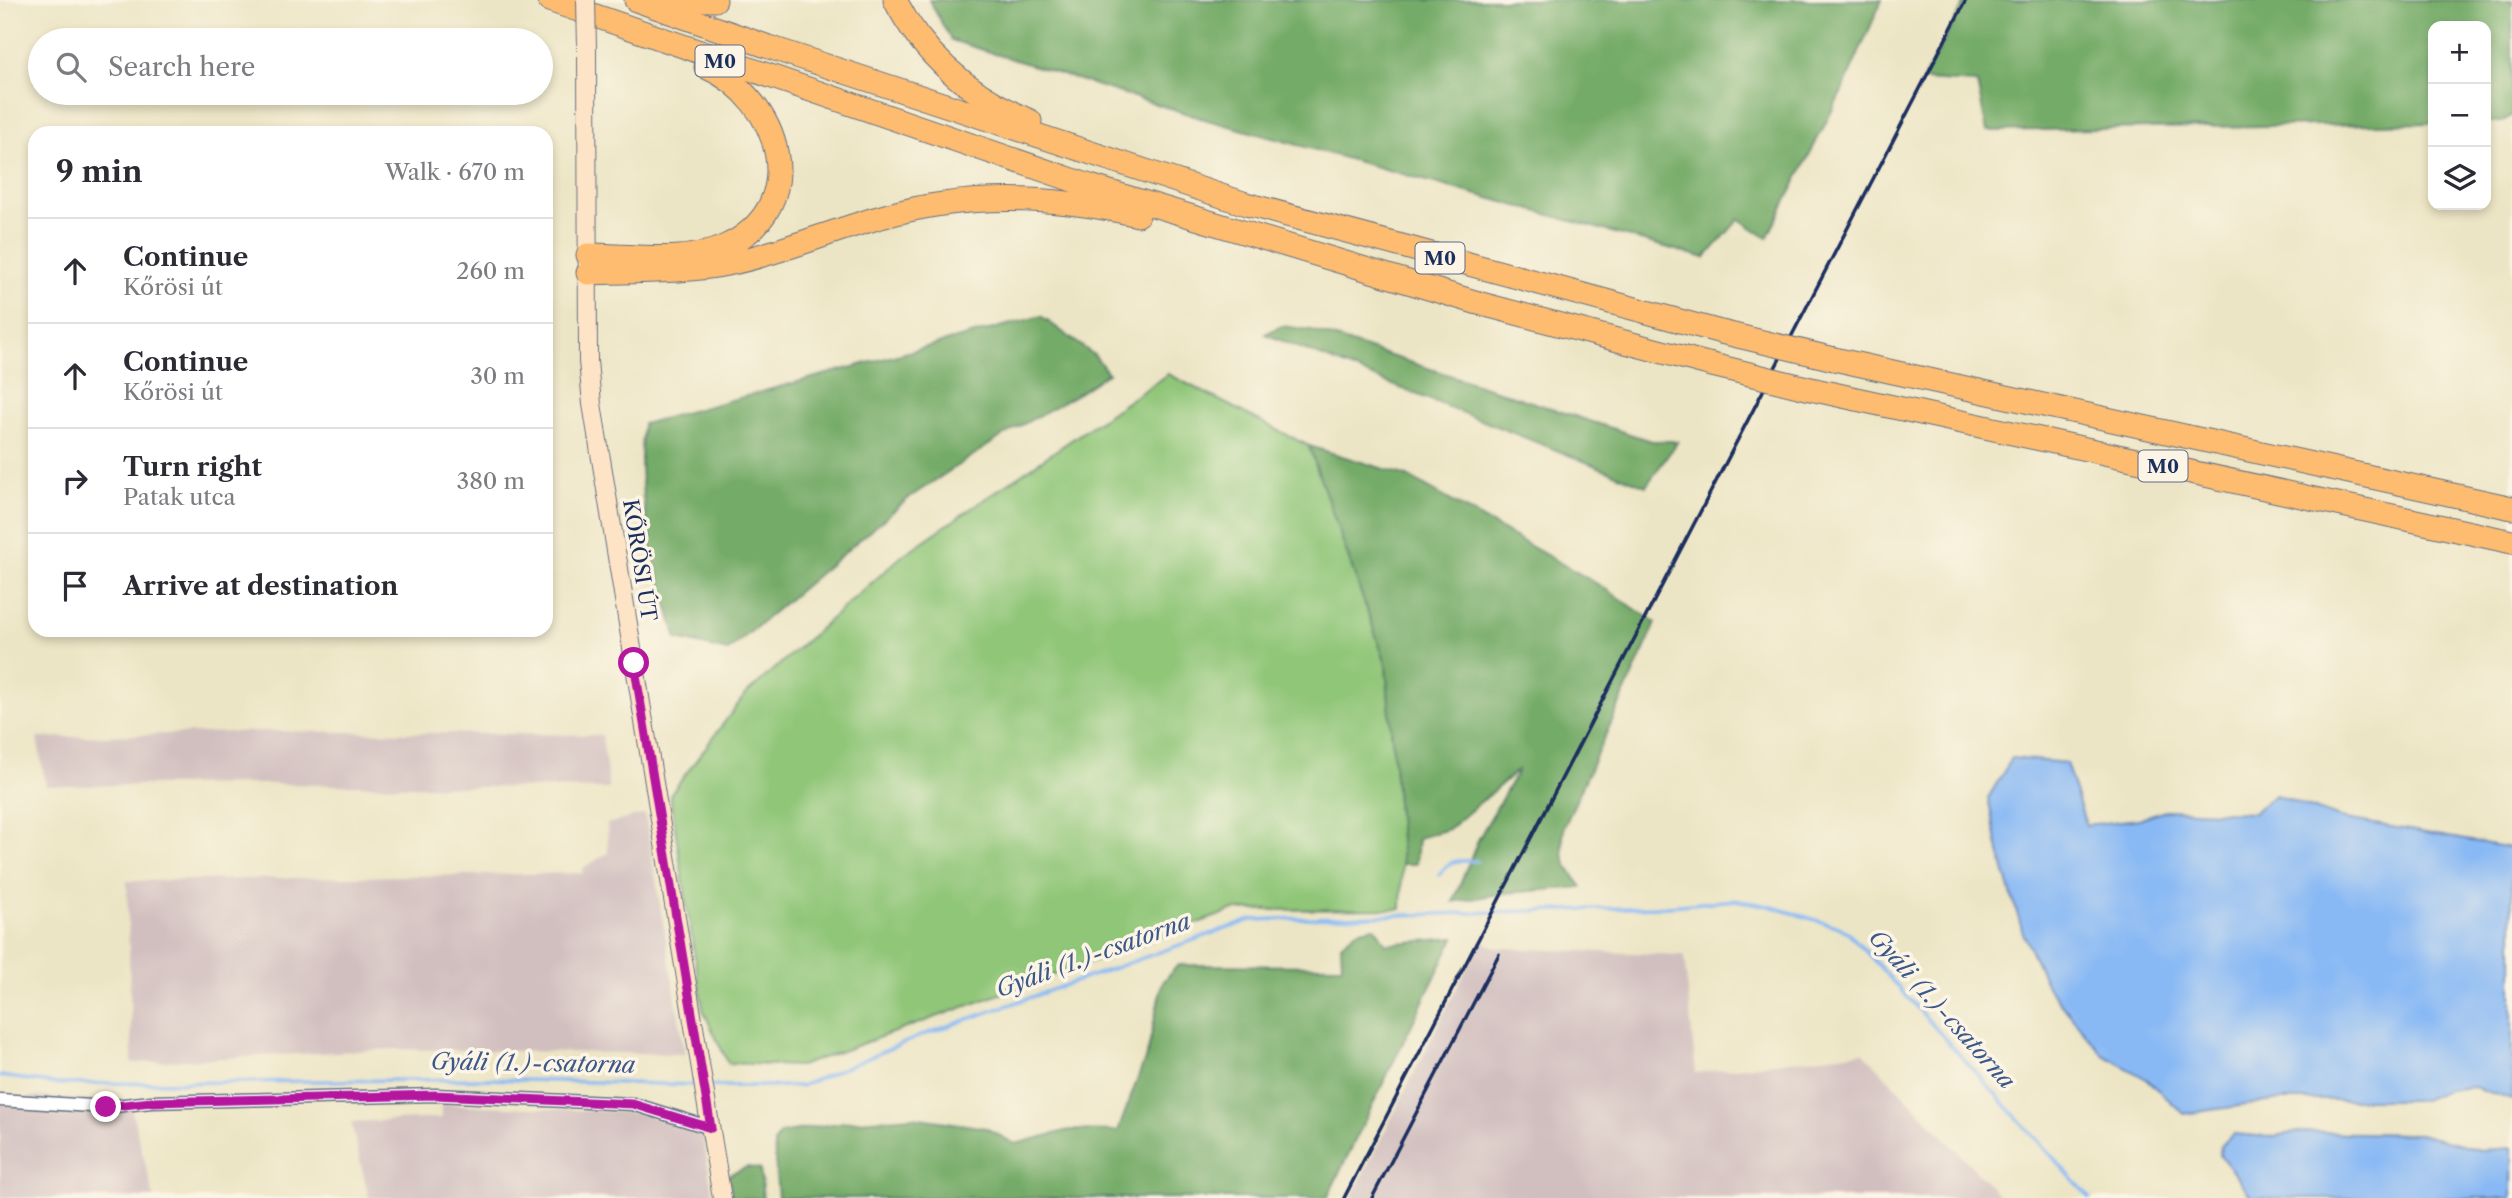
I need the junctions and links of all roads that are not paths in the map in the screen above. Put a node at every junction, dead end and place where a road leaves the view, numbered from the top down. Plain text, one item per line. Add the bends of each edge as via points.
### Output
1 (549, 0) edge
2 (586, 0) edge
3 (636, 0) edge
4 (679, 0) edge
5 (715, 0) edge
6 (895, 0) edge
7 (652, 36) junction
8 (1161, 178) junction
9 (1234, 232) junction
10 (588, 264) junction
11 (2512, 508) edge
12 (2512, 542) edge
13 (0, 1100) edge
14 (711, 1128) junction
15 (722, 1198) edge

1 - 7 highway, M0
2 - 10 main road, KŐRÖSI ÚT, bridge
3 - 8 highway, M0
4 - 5 highway
6 - 8 highway via 931,53 973,91 1024,119 1131,161
7 - 9 highway, M0 via 979,150
7 - 10 highway via 664,49 721,74 757,107 777,148 776,185 751,228 718,249
8 - 11 highway, M0, bridge via 1721,332
9 - 10 highway via 1072,203 979,201 887,215 732,263 694,269
9 - 12 highway, M0, bridge via 1478,303 1815,390
10 - 14 main road, KŐRÖSI ÚT via 588,361 594,422
13 - 14 street via 106,1107 435,1095 633,1104
14 - 15 main road, KŐRÖSI ÚT

